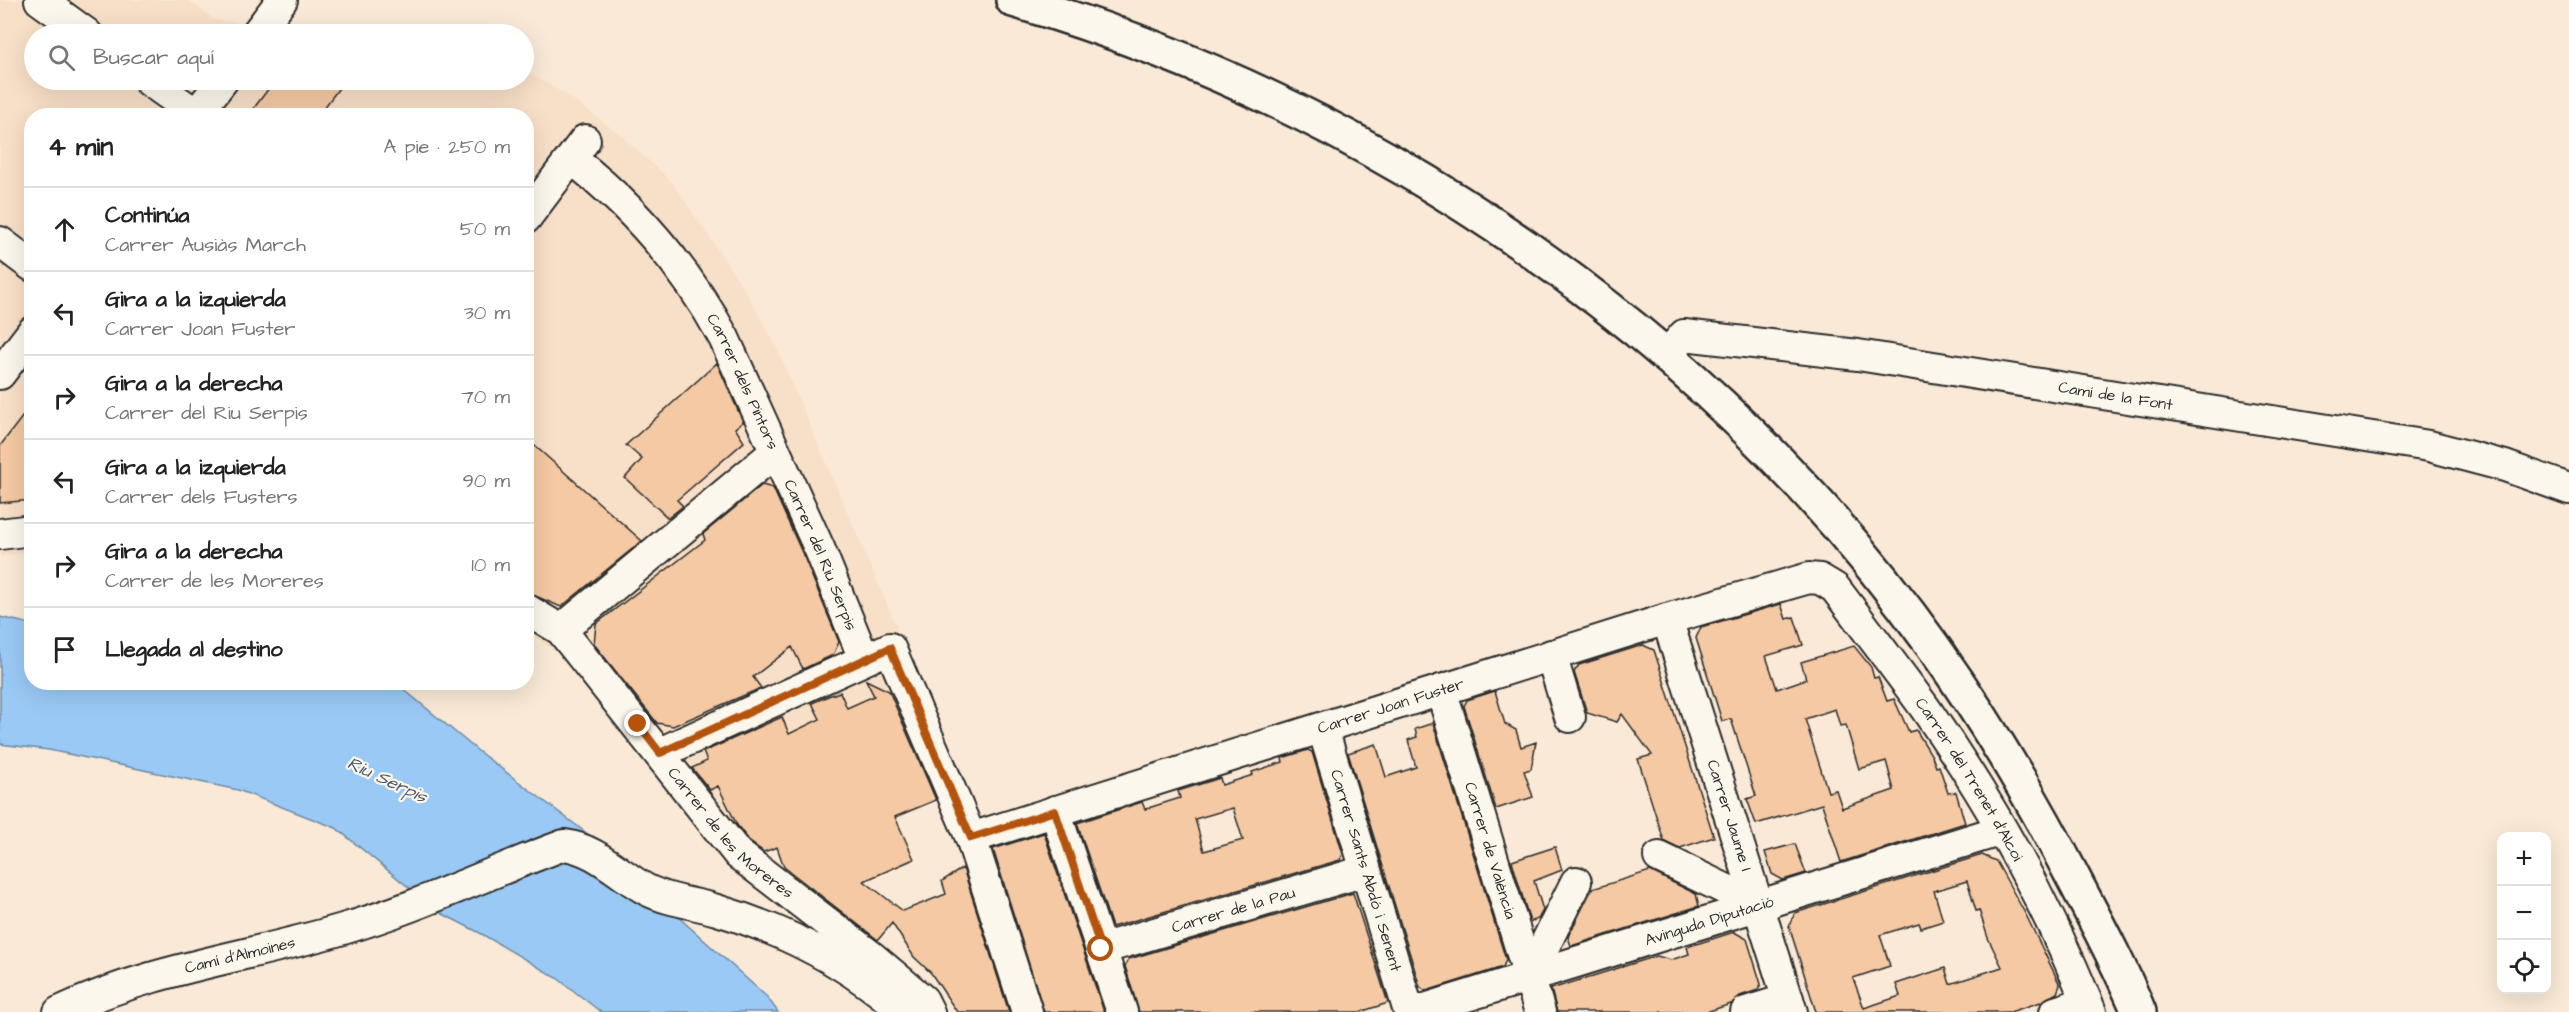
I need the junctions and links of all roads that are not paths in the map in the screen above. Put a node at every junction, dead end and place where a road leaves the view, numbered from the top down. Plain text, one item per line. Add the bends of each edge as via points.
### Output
1 (39, 0) edge
2 (282, 0) edge
3 (1013, 0) edge
4 (73, 24) edge
5 (264, 24) edge
6 (162, 90) edge
7 (215, 90) edge
8 (186, 108) edge
9 (201, 108) edge
10 (534, 208) edge
11 (0, 242) edge
12 (24, 260) edge
13 (24, 342) edge
14 (1674, 346) junction
15 (0, 374) edge
16 (774, 453) junction
17 (2569, 489) edge
18 (24, 531) edge
19 (0, 534) edge
20 (1809, 578) joint
21 (534, 614) edge
22 (1667, 619) junction
23 (561, 630) junction
24 (877, 653) junction
25 (1551, 656) junction
26 (1441, 690) junction
27 (1570, 717) dead end
28 (1323, 729) junction
29 (660, 753) junction
30 (1055, 811) junction
31 (2002, 830) junction
32 (971, 838) junction
33 (1659, 857) dead end
34 (1365, 871) junction
35 (1576, 882) dead end
36 (1760, 906) junction
37 (1101, 949) junction
38 (1529, 977) junction
39 (1790, 1006) edge
40 (2089, 1007) edge
41 (59, 1012) edge
42 (904, 1012) edge
43 (929, 1012) edge
44 (1027, 1012) edge
45 (1122, 1012) edge
46 (1409, 1012) edge
47 (1415, 1012) edge
48 (1540, 1012) edge
49 (1746, 1012) edge
50 (2055, 1012) edge
51 (2139, 1012) edge

1 - 4 street
2 - 5 street
3 - 14 main road via 1194,64 1370,148 1441,189 1603,305
6 - 8 street
7 - 9 street
10 - 16 street, Carrer dels Pintors via 578,150 686,275 724,338
11 - 12 street
13 - 15 street
14 - 17 street, Camí de la Font via 1858,356 2430,446 2505,466
14 - 51 main road via 1731,416 1824,513 1935,649 2038,813 2112,952
16 - 23 street, Carrer dels Pintors
16 - 24 street, Carrer del Riu Serpis via 820,550
18 - 19 street
20 - 22 street, Carrer Joan Fuster
20 - 31 street, Carrer del Trenet d'Alcoi via 1820,579 1835,588 1925,709
21 - 23 street, Carrer de les Moreres
22 - 25 street, Carrer Joan Fuster
22 - 36 street, Carrer Jaume I
23 - 29 street, Carrer de les Moreres
24 - 29 street
24 - 32 street, Carrer del Riu Serpis
25 - 26 street, Carrer Joan Fuster
25 - 27 street
26 - 28 street, Carrer Joan Fuster
26 - 38 street, Carrer de València
28 - 30 street, Carrer Joan Fuster
28 - 34 street, Carrer Sants Abdó i Senent
29 - 43 street, Carrer de les Moreres via 738,854 872,957 922,1000
30 - 32 street, Carrer Joan Fuster
30 - 37 street
31 - 36 street, Avinguda Diputació
31 - 40 street, Carrer del Trenet d'Alcoi
32 - 44 street, Carrer del Riu Serpis
33 - 36 street
34 - 37 street, Carrer de la Pau
34 - 46 street, Carrer Sants Abdó i Senent
35 - 38 street
36 - 38 street, Avinguda Diputació
36 - 39 street, Carrer Jaume I
37 - 45 street
38 - 47 street, Avinguda Diputació
38 - 48 street, Carrer de València
39 - 49 street
40 - 50 street
41 - 42 street, Camí d'Almoines via 133,981 343,929 564,845 585,849 648,890 717,910 808,944

